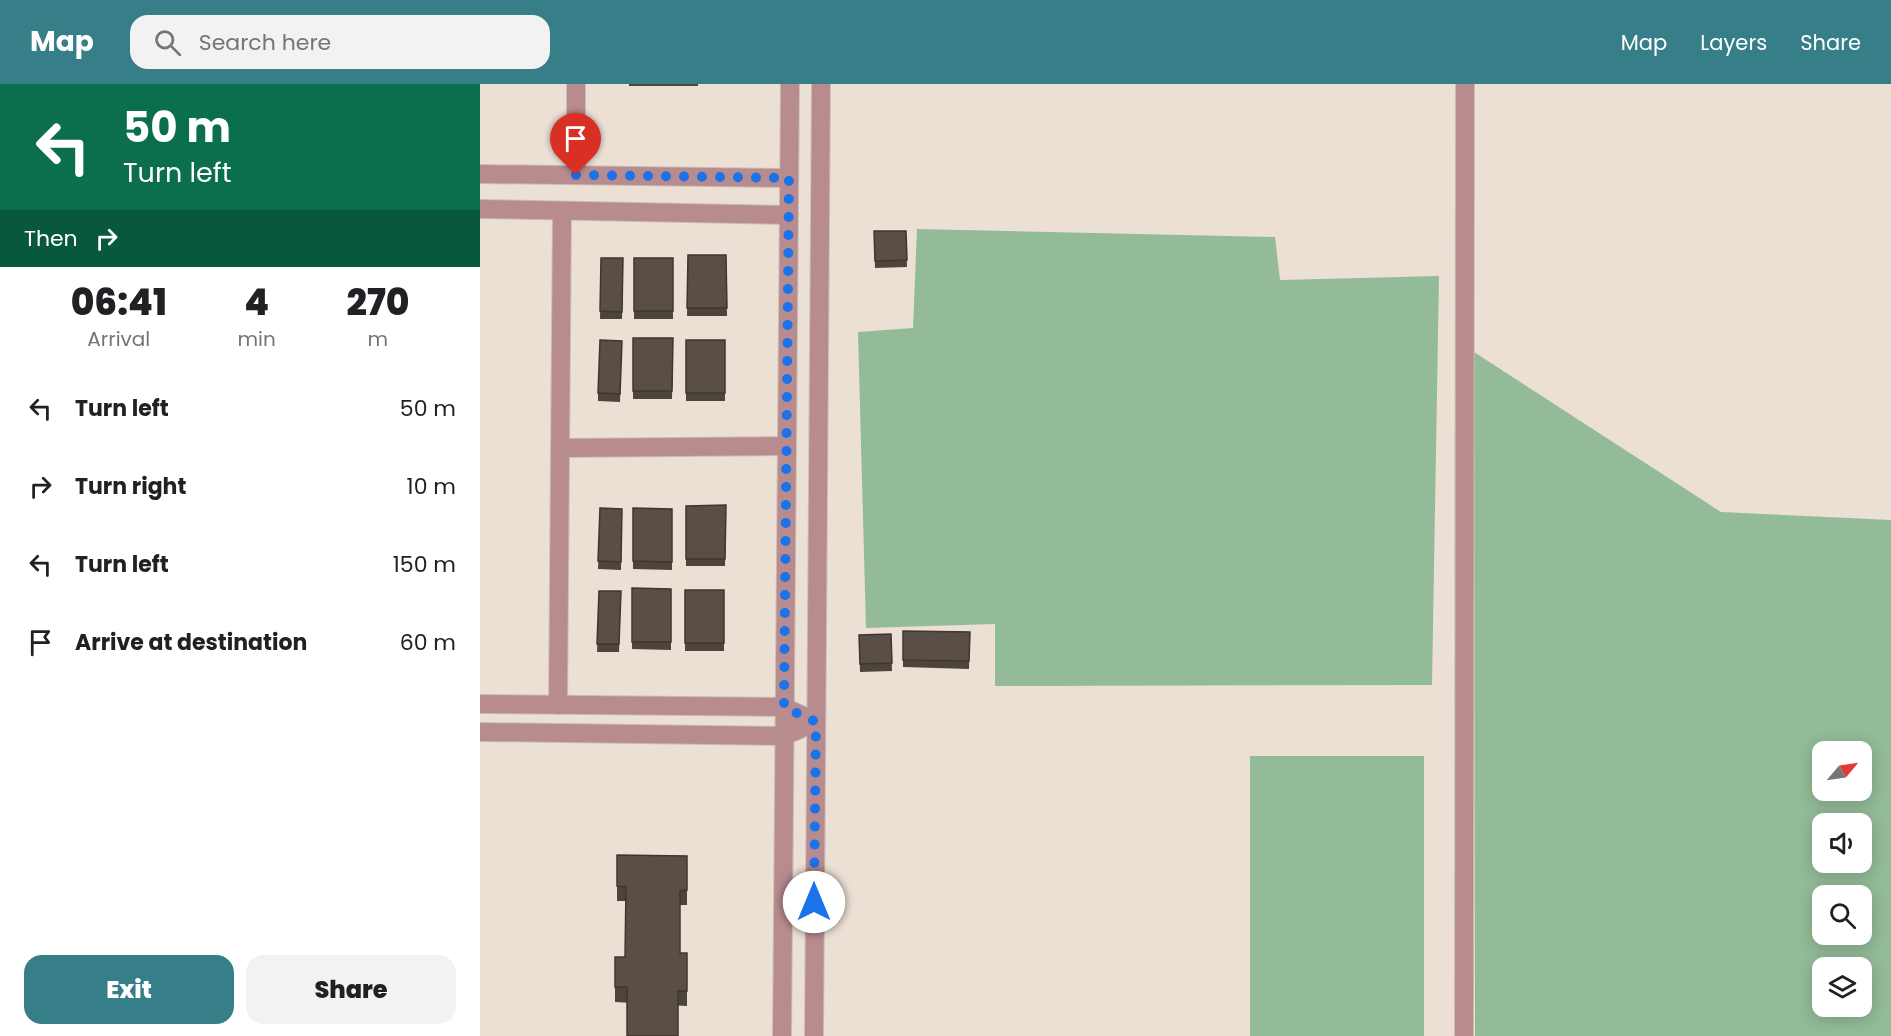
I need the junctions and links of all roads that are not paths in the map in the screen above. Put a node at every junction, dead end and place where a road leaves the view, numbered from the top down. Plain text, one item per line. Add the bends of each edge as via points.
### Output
1 (576, 84) edge
2 (789, 84) edge
3 (821, 84) edge
4 (1465, 84) edge
5 (480, 174) edge
6 (576, 175) junction
7 (789, 178) junction
8 (480, 209) edge
9 (562, 211) junction
10 (788, 215) junction
11 (787, 446) junction
12 (560, 448) junction
13 (480, 704) edge
14 (558, 705) junction
15 (784, 707) junction
16 (816, 722) junction
17 (480, 732) edge
18 (784, 736) junction
19 (782, 1036) edge
20 (814, 1036) edge
21 (1464, 1036) edge

1 - 6 street
2 - 7 street
3 - 16 street
4 - 21 street
5 - 6 street
6 - 7 street
7 - 10 street
8 - 9 street
9 - 10 street
9 - 12 street
10 - 11 street
11 - 12 street
11 - 15 street
12 - 14 street
13 - 14 street
14 - 15 street
15 - 16 street
15 - 18 street
16 - 18 street
16 - 20 street
17 - 18 street
18 - 19 street

